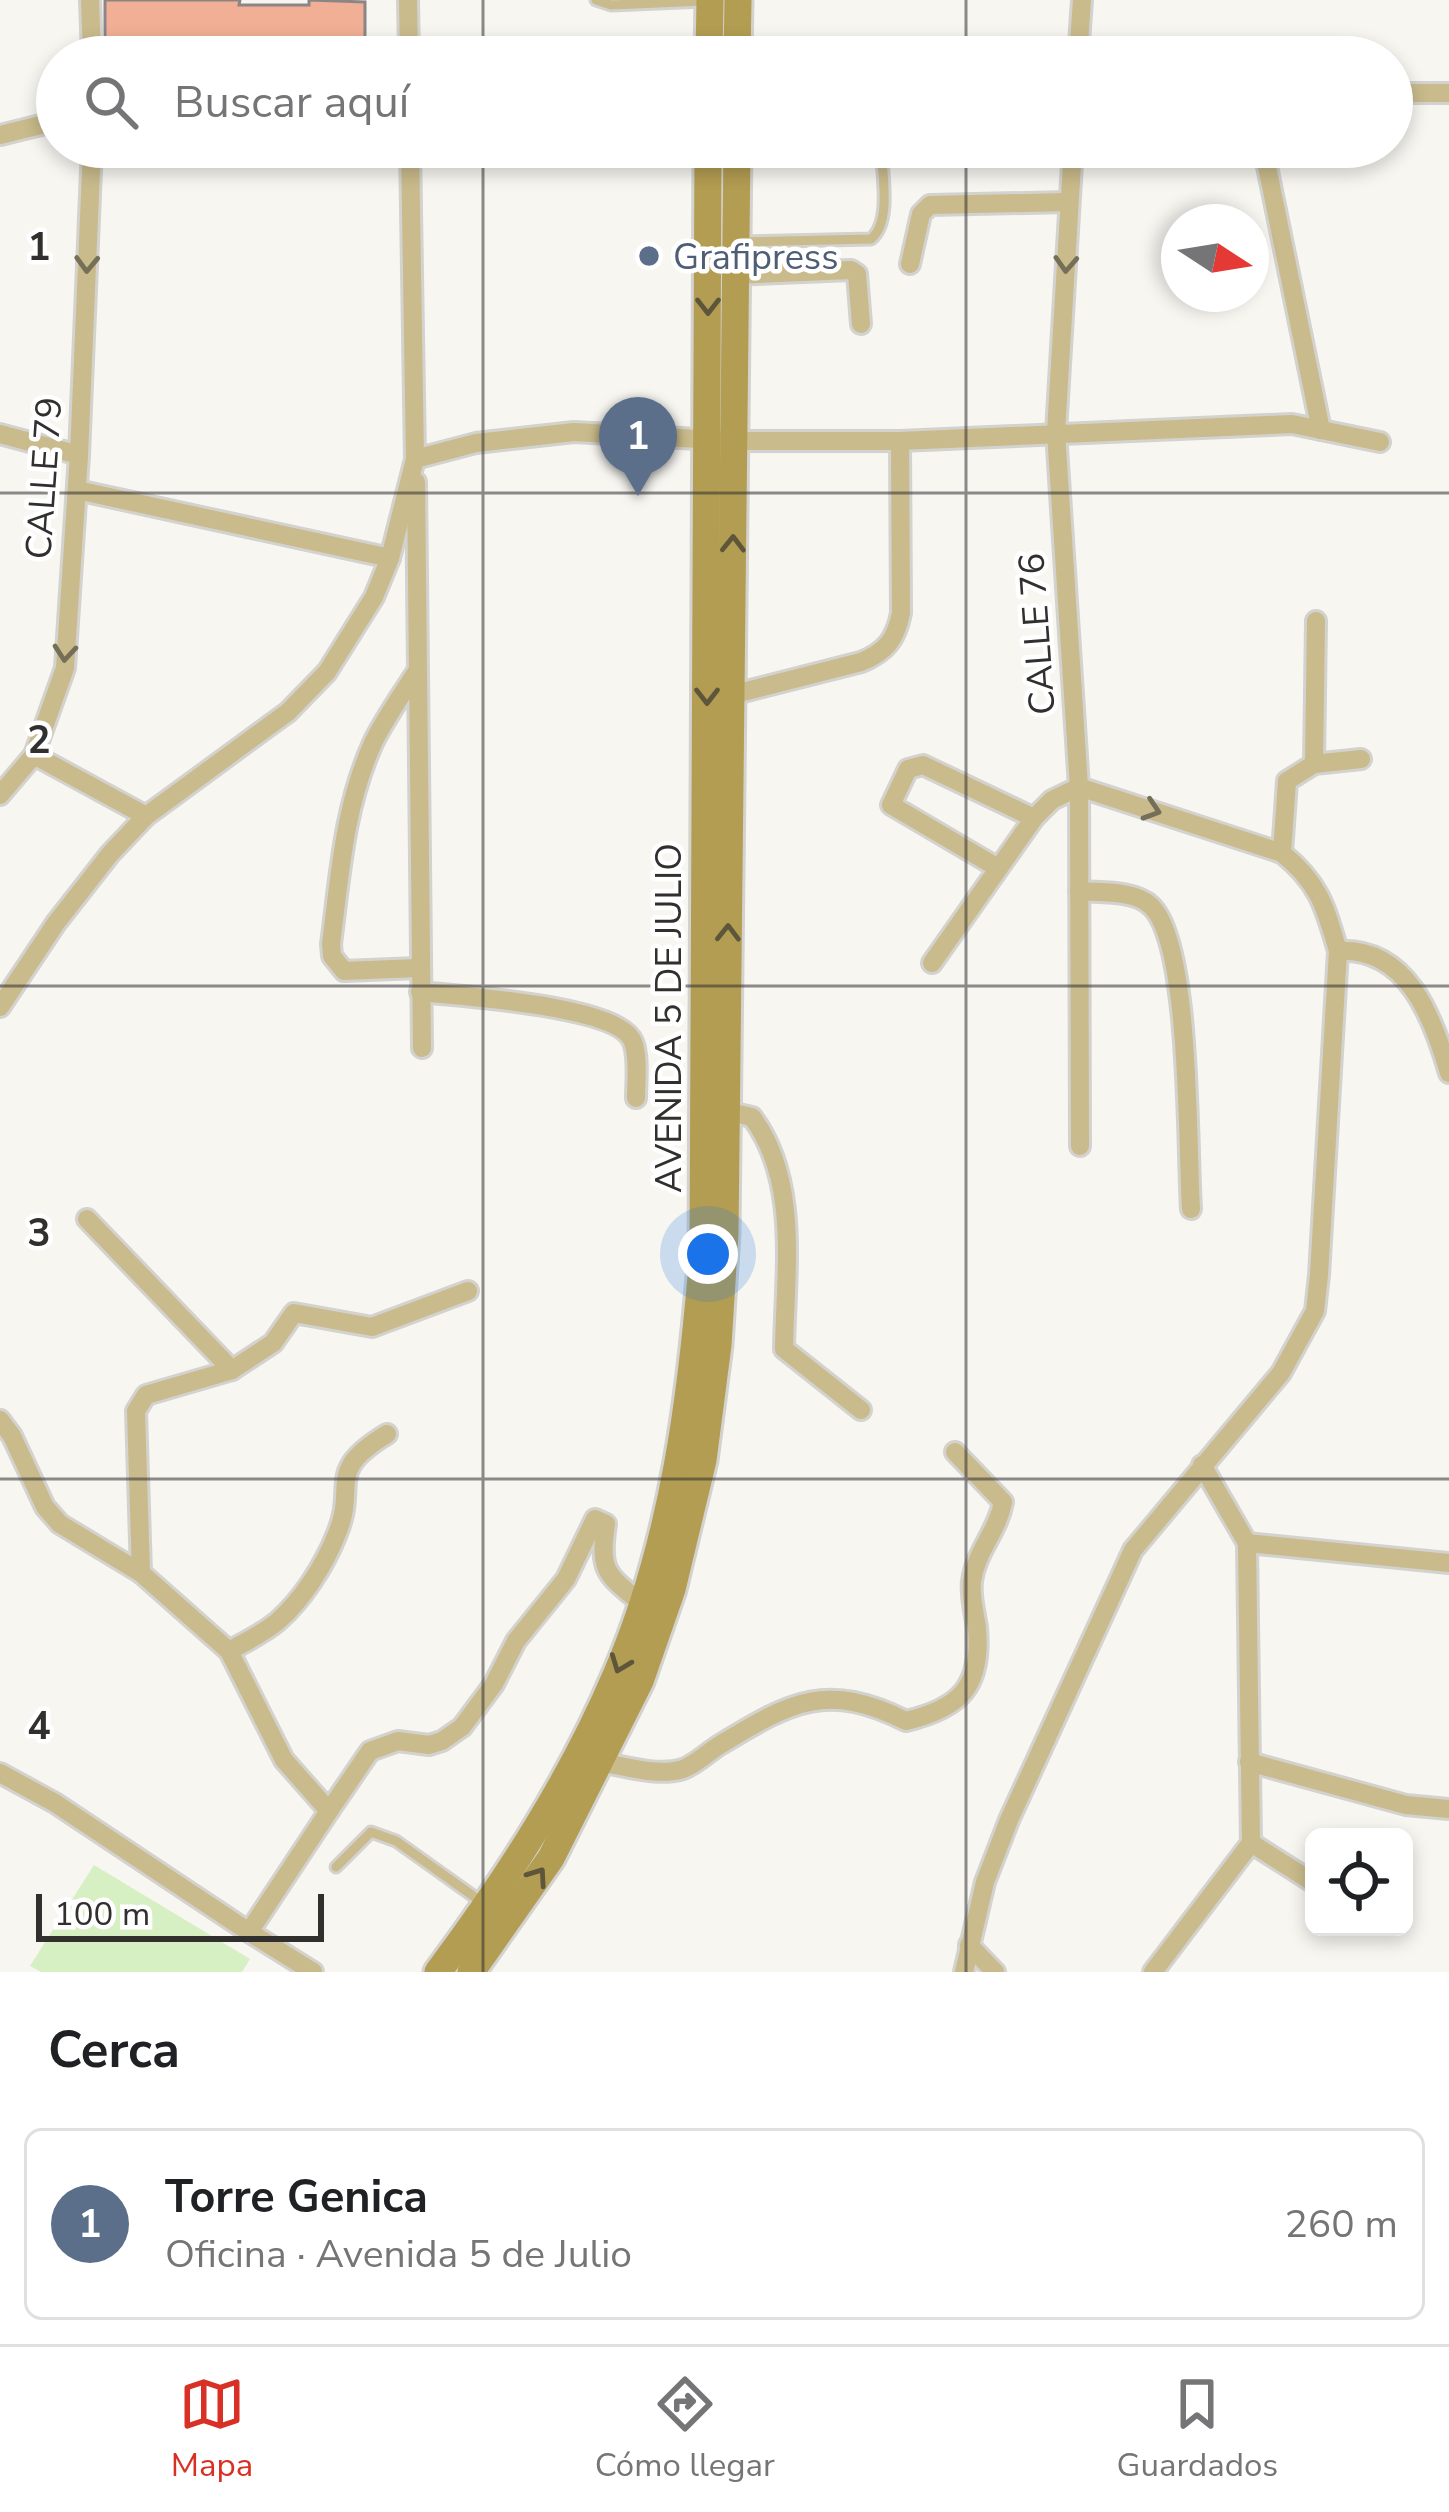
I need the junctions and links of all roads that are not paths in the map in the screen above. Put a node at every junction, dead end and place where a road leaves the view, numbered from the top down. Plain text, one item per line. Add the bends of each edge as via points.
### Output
1 (90, 0) edge
2 (408, 0) edge
3 (596, 0) edge
4 (710, 0) edge
5 (738, 0) edge
6 (1082, 0) edge
7 (91, 36) edge
8 (409, 36) edge
9 (709, 36) edge
10 (737, 36) edge
11 (1079, 36) edge
12 (1413, 92) edge
13 (1449, 93) edge
14 (36, 126) edge
15 (0, 135) edge
16 (91, 168) edge
17 (410, 168) edge
18 (709, 168) edge
19 (737, 168) edge
20 (881, 168) edge
21 (1071, 168) edge
22 (1266, 168) edge
23 (1070, 202) junction
24 (738, 242) junction
25 (910, 264) dead end
26 (735, 275) junction
27 (861, 324) dead end
28 (1321, 430) junction
29 (1056, 432) junction
30 (0, 434) edge
31 (721, 440) junction
32 (900, 440) junction
33 (1380, 442) dead end
34 (80, 455) junction
35 (416, 459) junction
36 (77, 490) junction
37 (391, 558) junction
38 (1316, 621) dead end
39 (419, 667) junction
40 (731, 695) junction
41 (34, 755) junction
42 (1361, 759) dead end
43 (1314, 764) junction
44 (1079, 787) junction
45 (0, 795) edge
46 (146, 816) junction
47 (1034, 818) junction
48 (1282, 853) junction
49 (998, 868) junction
50 (1079, 891) junction
51 (1338, 951) junction
52 (932, 962) dead end
53 (418, 968) junction
54 (420, 992) junction
55 (0, 1007) edge
56 (422, 1048) dead end
57 (1449, 1073) edge
58 (637, 1098) dead end
59 (725, 1111) junction
60 (1080, 1147) dead end
61 (1191, 1209) dead end
62 (86, 1219) dead end
63 (468, 1291) dead end
64 (232, 1370) junction
65 (861, 1410) dead end
66 (0, 1420) edge
67 (387, 1434) dead end
68 (955, 1452) dead end
69 (1202, 1465) junction
70 (1247, 1543) junction
71 (1449, 1563) edge
72 (141, 1574) junction
73 (641, 1604) junction
74 (230, 1651) junction
75 (599, 1762) junction
76 (1249, 1762) junction
77 (0, 1773) edge
78 (1449, 1809) edge
79 (329, 1811) junction
80 (1251, 1843) junction
81 (335, 1867) dead end
82 (1305, 1877) edge
83 (488, 1906) junction
84 (249, 1932) junction
85 (969, 1945) junction
86 (313, 1972) edge
87 (438, 1972) edge
88 (471, 1972) edge
89 (964, 1972) edge
90 (995, 1972) edge
91 (1153, 1972) edge

1 - 7 street
2 - 8 street
3 - 4 lane
4 - 9 main road
5 - 10 main road
6 - 11 street
12 - 13 street
14 - 15 street
16 -> 34 street, CALLE 79
17 - 35 street
18 -> 31 main road, AVENIDA 5 DE JULIO
19 - 24 main road, AVENIDA 5 DE JULIO
20 - 24 lane via 882,220 871,239
21 - 23 street, CALLE 76
22 - 28 street
23 - 25 street via 930,205
23 -> 29 street, CALLE 76
24 - 26 main road, AVENIDA 5 DE JULIO
26 - 27 street via 850,270 857,274
26 - 31 main road, AVENIDA 5 DE JULIO
28 - 29 street via 1292,424
28 - 33 street
29 - 32 street
29 - 44 street, CALLE 76
30 - 34 street
31 - 32 street
31 - 35 street via 574,432 476,442
40 -> 31 main road, AVENIDA 5 DE JULIO
31 -> 73 main road, AVENIDA 5 DE JULIO via 703,1252 681,1450
32 - 40 street via 897,635 861,662
34 - 36 street, CALLE 79
35 - 37 street
35 - 39 street
36 - 37 street
36 -> 41 street, CALLE 79 via 65,668
37 - 46 street via 327,672 288,712
38 - 43 street
39 - 53 street
39 - 53 street via 361,774 331,944 344,971
59 -> 40 main road, AVENIDA 5 DE JULIO
41 - 45 street, CALLE 79
41 - 46 street
42 - 43 street
43 - 48 street via 1287,782
44 - 47 street
44 -> 48 street
44 - 50 street, CALLE 76
46 - 55 street via 69,906
47 - 49 street
47 - 49 street via 923,765 908,769 891,805
48 - 51 street via 1325,904
49 - 52 street
50 - 60 street, CALLE 76
50 - 61 street via 1137,896 1165,923 1177,967
51 - 57 street via 1355,950 1401,971
51 - 69 street via 1315,1311 1281,1373
53 - 54 street
54 - 56 street
54 - 58 street via 621,1027 633,1041
59 - 65 street via 752,1117 772,1143 783,1188 784,1349
59 - 75 main road, AVENIDA 5 DE JULIO via 718,1346 703,1460 653,1644
62 - 64 street
63 - 64 street via 373,1327 300,1311
64 - 72 street via 140,1400
66 - 72 street via 60,1524
67 - 74 street via 357,1452 346,1472 339,1531 318,1572 278,1621
68 - 75 street via 1003,1502 971,1586 979,1664 955,1702 906,1721 836,1697 807,1701 684,1769
69 - 70 street
69 - 85 street via 1133,1550 1009,1820
70 - 71 street
70 - 76 street
72 - 74 street
73 - 79 street via 608,1576 606,1524 596,1519 566,1579 462,1727 442,1742 370,1751
73 -> 83 main road, AVENIDA 5 DE JULIO via 572,1767
74 - 79 street via 284,1760
88 -> 75 main road, AVENIDA 5 DE JULIO via 551,1858
76 - 78 street
76 - 80 street
77 - 84 street
79 - 84 street
80 - 82 street
80 - 91 street
81 - 83 lane via 371,1832
83 - 87 main road, AVENIDA 5 DE JULIO
84 - 86 street
85 - 89 street
85 - 90 street

